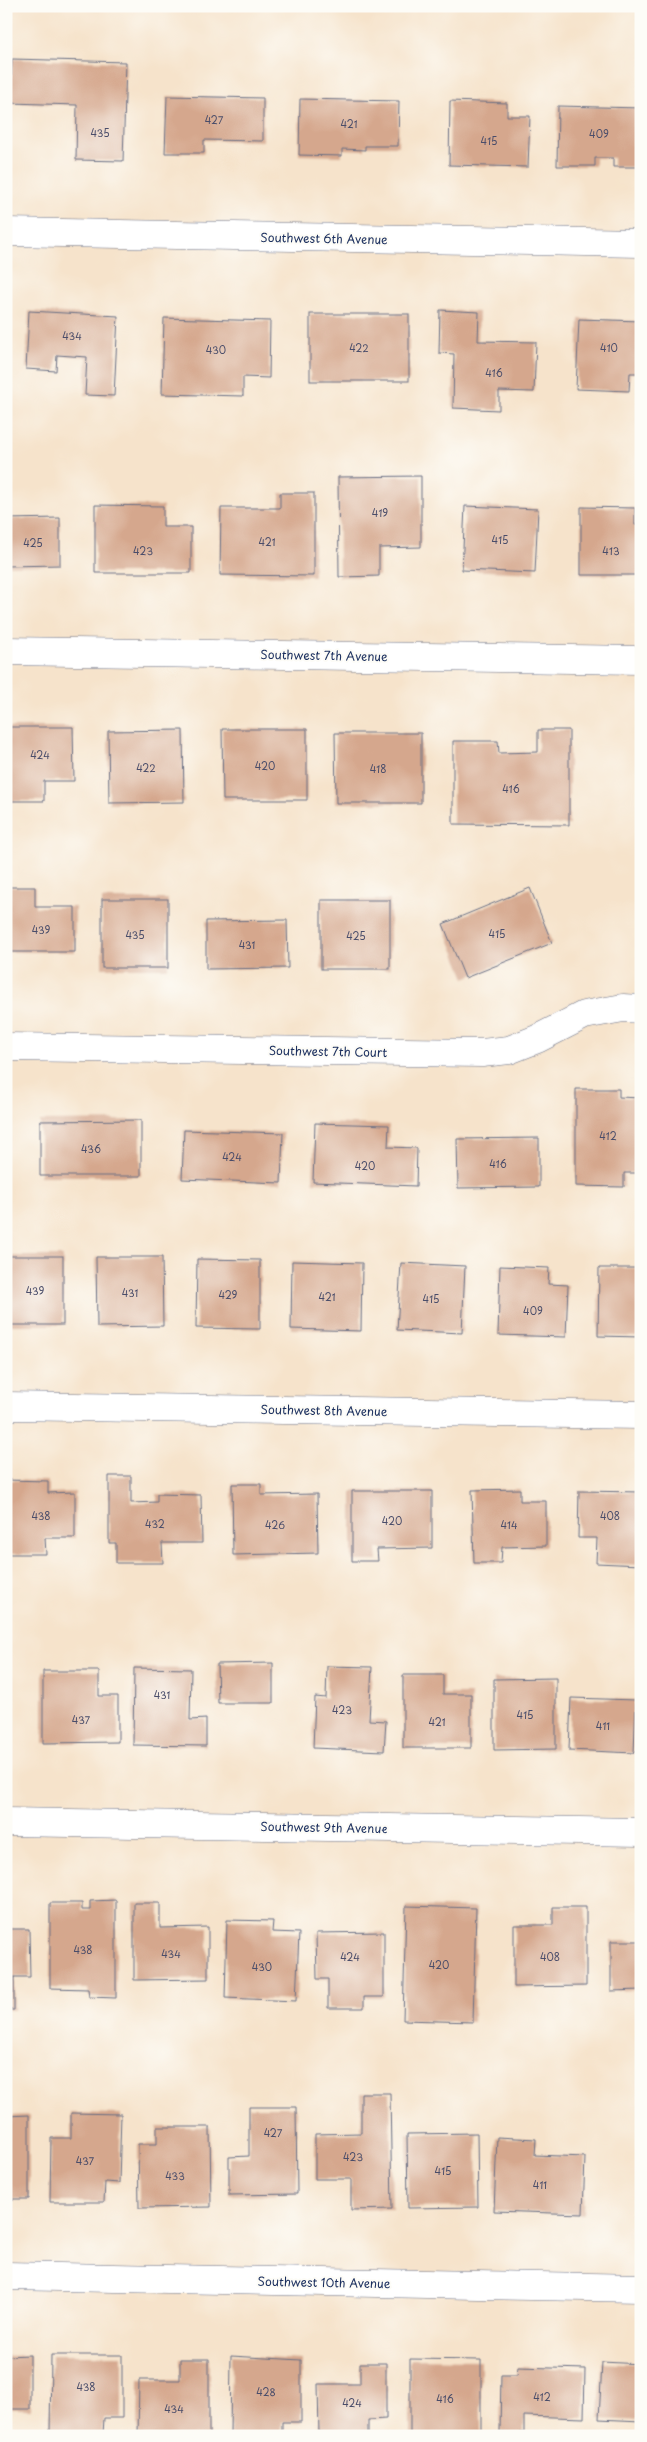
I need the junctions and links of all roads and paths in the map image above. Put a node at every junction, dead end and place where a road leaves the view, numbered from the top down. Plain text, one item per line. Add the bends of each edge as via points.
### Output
1 (6, 232) edge
2 (641, 243) edge
3 (6, 651) edge
4 (641, 660) edge
5 (641, 1009) edge
6 (6, 1047) edge
7 (6, 1406) edge
8 (641, 1415) edge
9 (6, 1822) edge
10 (641, 1832) edge
11 (6, 2276) edge
12 (641, 2288) edge

1 - 2 street, Southwest 6th Avenue
3 - 4 street, Southwest 7th Avenue
5 - 6 street, Southwest 7th Court via 623,1008 584,1014 509,1050 482,1053
7 - 8 street, Southwest 8th Avenue
9 - 10 street, Southwest 9th Avenue
11 - 12 street, Southwest 10th Avenue

